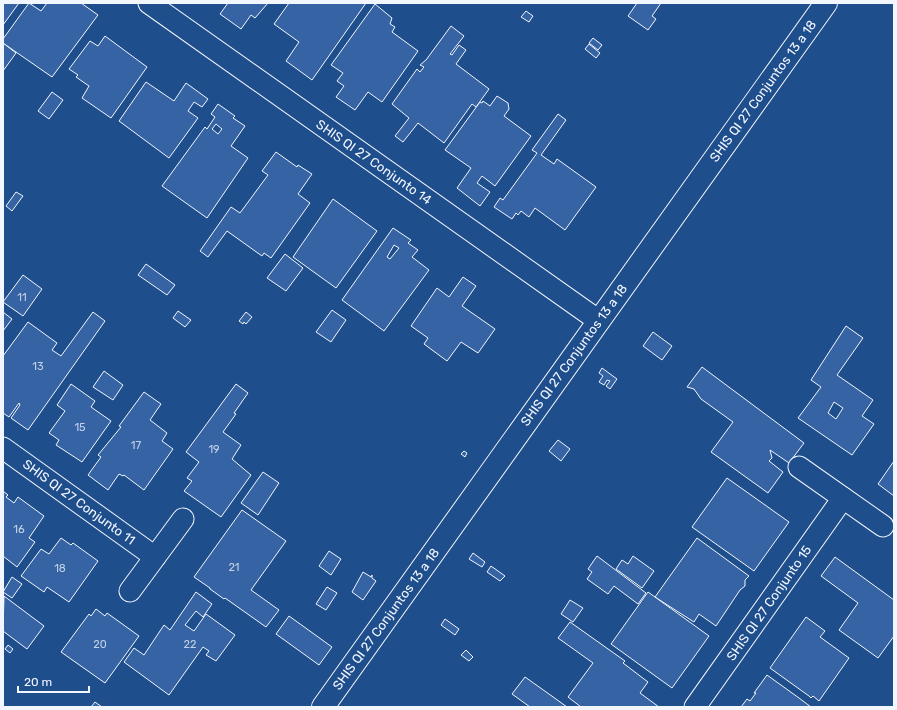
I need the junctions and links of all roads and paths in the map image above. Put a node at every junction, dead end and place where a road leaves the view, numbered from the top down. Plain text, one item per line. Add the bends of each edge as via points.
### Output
1 (149, 3) edge
2 (826, 3) edge
3 (599, 321) junction
4 (3, 448) edge
5 (799, 468) dead end
6 (843, 498) junction
7 (183, 519) dead end
8 (883, 526) dead end
9 (155, 557) junction
10 (130, 591) dead end
11 (323, 707) edge
12 (695, 707) edge

1 - 3 street, SHIS QI 27 Conjunto 14
2 - 3 street, SHIS QI 27 Conjuntos 13 a 18
3 - 11 street, SHIS QI 27 Conjuntos 13 a 18
4 - 9 street, SHIS QI 27 Conjunto 11
5 - 6 street
6 - 8 street
6 - 12 street, SHIS QI 27 Conjunto 15
7 - 9 street
9 - 10 street

